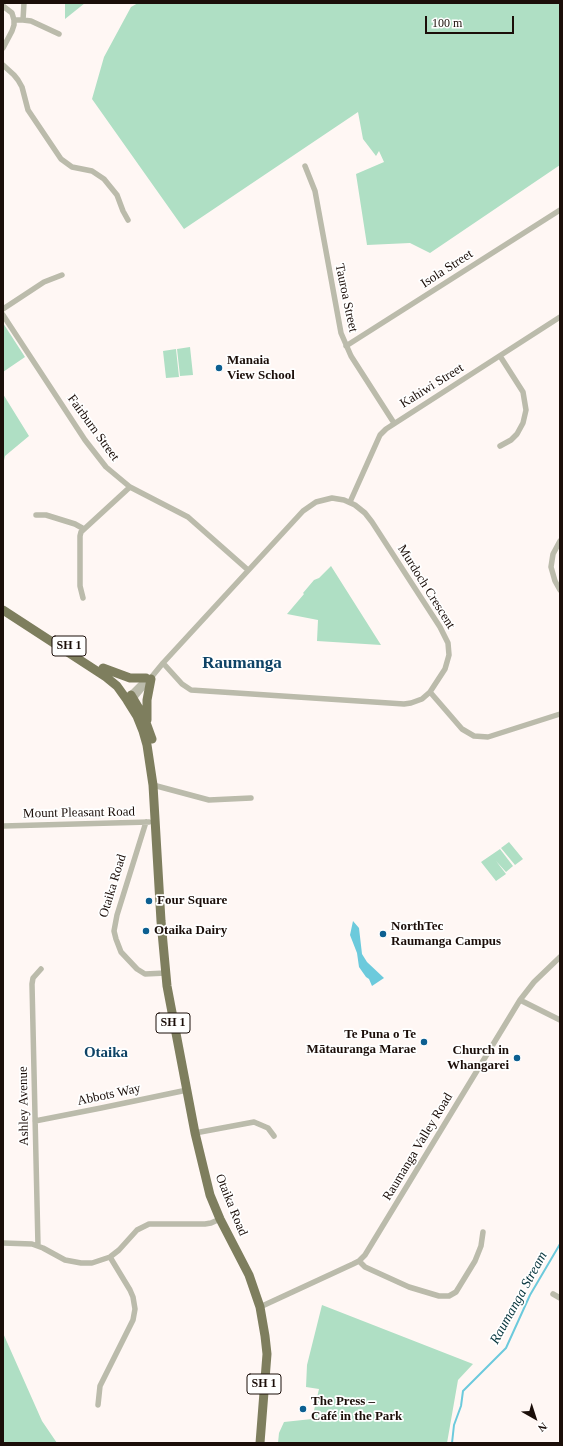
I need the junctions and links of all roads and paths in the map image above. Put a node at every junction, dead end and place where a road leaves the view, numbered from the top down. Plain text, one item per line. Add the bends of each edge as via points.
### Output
1 (24, 3) edge
2 (3, 6) edge
3 (14, 20) junction
4 (23, 20) junction
5 (59, 34) dead end
6 (3, 48) edge
7 (3, 65) edge
8 (305, 166) dead end
9 (560, 210) edge
10 (128, 220) dead end
11 (62, 275) dead end
12 (3, 308) edge
13 (3, 315) edge
14 (560, 317) edge
15 (346, 346) junction
16 (500, 356) junction
17 (394, 423) junction
18 (500, 446) dead end
19 (130, 487) junction
20 (350, 502) junction
21 (36, 515) dead end
22 (84, 528) junction
23 (560, 541) edge
24 (248, 570) junction
25 (560, 590) edge
26 (83, 598) dead end
27 (3, 604) edge
28 (3, 610) edge
29 (163, 663) junction
30 (103, 668) junction
31 (151, 677) junction
32 (430, 692) junction
33 (130, 697) junction
34 (560, 714) edge
35 (147, 723) junction
36 (153, 785) junction
37 (251, 798) dead end
38 (146, 822) junction
39 (156, 822) junction
40 (3, 826) edge
41 (560, 956) edge
42 (41, 969) dead end
43 (166, 973) junction
44 (520, 1000) junction
45 (560, 1020) edge
46 (187, 1090) junction
47 (35, 1121) junction
48 (195, 1133) junction
49 (274, 1136) dead end
50 (220, 1219) junction
51 (483, 1232) dead end
52 (3, 1243) edge
53 (38, 1246) junction
54 (110, 1257) junction
55 (359, 1261) junction
56 (553, 1294) dead end
57 (560, 1298) edge
58 (260, 1307) junction
59 (98, 1405) dead end
60 (260, 1443) edge

1 - 4 street
2 - 3 street via 12,13
3 - 4 street
3 - 6 street via 12,31
4 - 5 street
7 - 10 street via 18,80 28,110 61,159 72,167 92,171 104,179 116,195
8 - 15 street, Tauroa Street via 315,191 341,333
9 - 15 street, Isola Street
11 - 12 street via 44,282
13 - 19 street, Fairburn Street via 92,450 115,476
14 - 16 street, Kahiwi Street
15 - 17 street, Tauroa Street
16 - 17 street, Kahiwi Street
16 - 18 street via 522,392 526,410 520,429 511,440
17 - 20 street, Kahiwi Street via 380,435
19 - 22 street
19 - 24 street, Fairburn Street via 188,517
20 - 24 street, Murdoch Crescent via 332,498 316,502 306,508
20 - 32 street, Murdoch Crescent via 372,522 445,636 449,649 448,662
21 - 22 street via 46,515
22 - 26 street via 80,536 80,586
23 - 25 street via 553,554 551,567
24 - 29 street, Murdoch Crescent
27 - 30 highway, Otaika Road / SH 1
28 - 33 highway, Otaika Road / SH 1 via 100,672
29 - 31 street, Murdoch Crescent
29 - 32 street, Murdoch Crescent via 182,684 192,690 404,704 422,699
30 - 31 highway via 130,678
30 - 33 highway, Otaika Road / SH 1 via 119,681
31 - 33 street, Murdoch Crescent
31 - 35 highway
32 - 34 street via 462,729 474,736 488,736
33 - 35 highway, Otaika Road / SH 1 via 141,709
33 - 36 highway, Otaika Road / SH 1 via 145,739
35 - 36 highway, Otaika Road / SH 1 via 154,751
36 - 37 street via 208,800
36 - 39 highway, Otaika Road / SH 1
38 - 39 street, Mount Pleasant Road
38 - 40 street, Mount Pleasant Road
38 - 43 street, Otaika Road via 114,931 121,952 137,969 145,974
39 - 43 highway, Otaika Road / SH 1
41 - 44 street, Raumanga Valley Road
42 - 47 street, Ashley Avenue via 33,978 32,984
43 - 46 highway, Otaika Road / SH 1
44 - 45 street
44 - 55 street, Raumanga Valley Road via 373,1243
46 - 47 street, Abbots Way
46 - 48 highway, Otaika Road / SH 1
47 - 53 street, Ashley Avenue
48 - 49 street via 254,1122 268,1128
48 - 50 highway, Otaika Road / SH 1 via 205,1178
50 - 54 street via 205,1224 149,1224 137,1230
50 - 58 highway, Otaika Road / SH 1 via 249,1275
51 - 55 street via 475,1261 456,1292 449,1296 439,1296 405,1286 365,1267
52 - 53 street
53 - 54 street via 76,1263 98,1262
54 - 59 street via 130,1290 135,1309 133,1320 100,1386
55 - 58 street, Raumanga Valley Road
56 - 57 street
58 - 60 highway, Otaika Road / SH 1 via 267,1354

